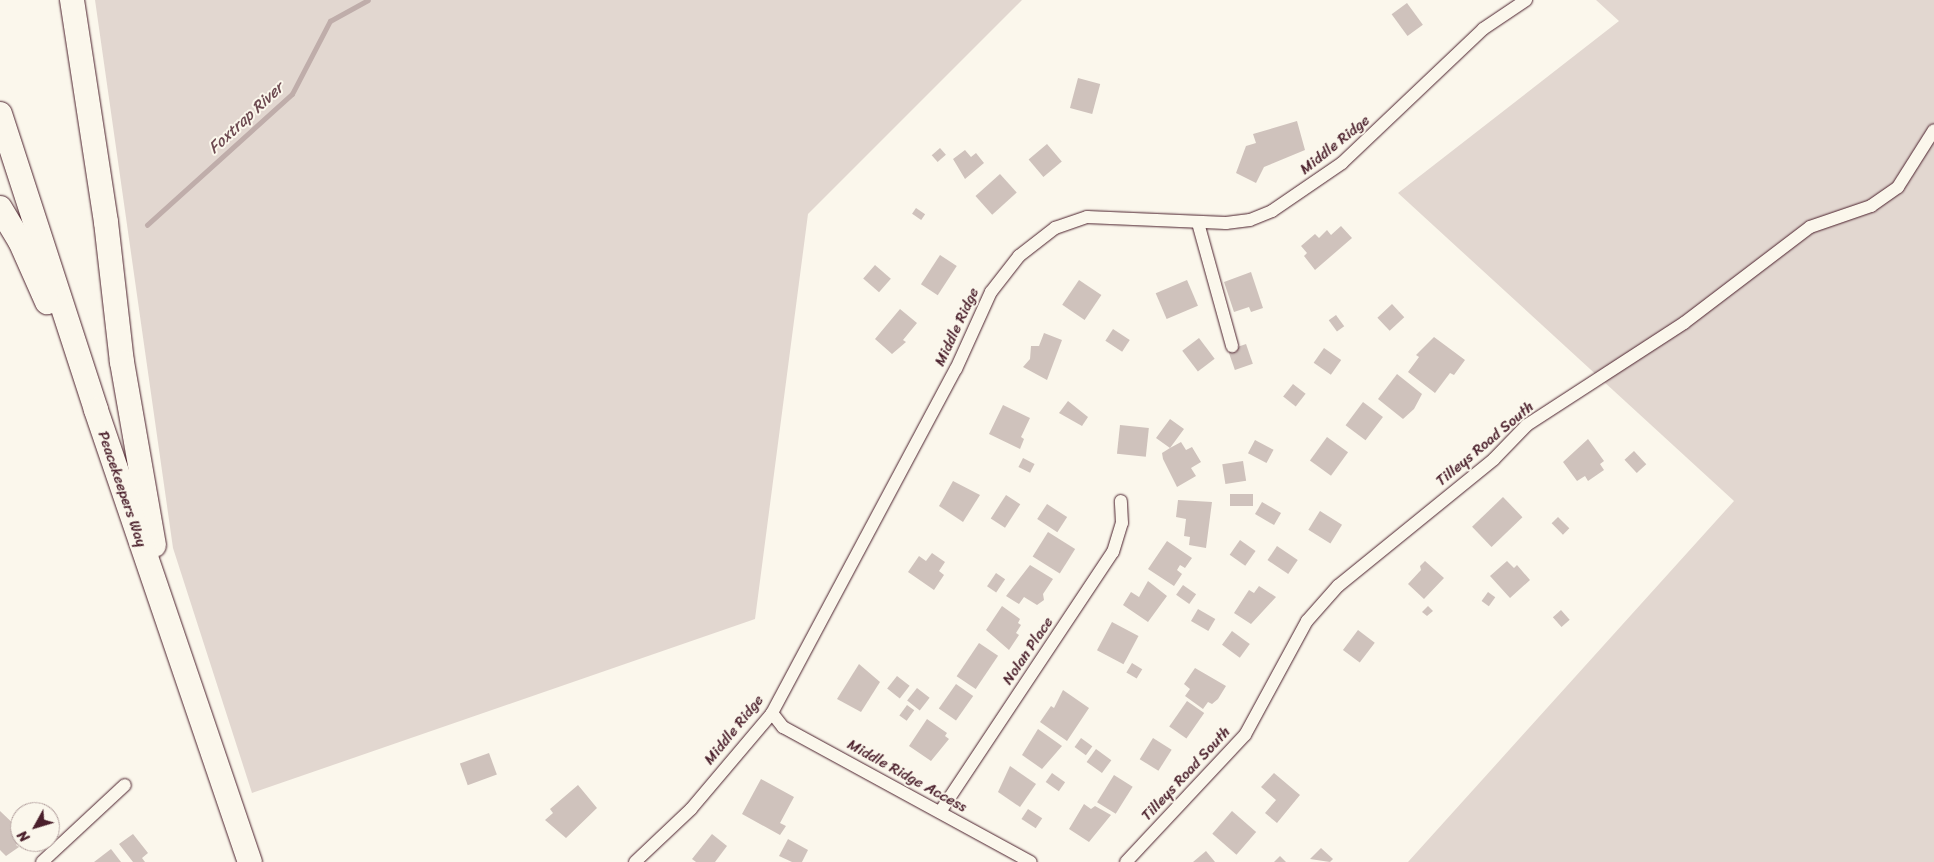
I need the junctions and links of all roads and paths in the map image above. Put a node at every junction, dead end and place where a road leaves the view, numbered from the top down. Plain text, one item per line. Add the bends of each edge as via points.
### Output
1 (72, 0) edge
2 (1526, 0) edge
3 (0, 114) edge
4 (1934, 130) edge
5 (0, 208) edge
6 (1198, 223) junction
7 (1232, 346) dead end
8 (96, 410) junction
9 (1121, 501) dead end
10 (166, 618) junction
11 (772, 713) junction
12 (125, 785) dead end
13 (940, 812) junction
14 (42, 862) edge
15 (250, 862) edge
16 (635, 862) edge
17 (1031, 862) edge
18 (1126, 862) edge

1 - 10 highway via 106,222 122,362
2 - 6 street, Middle Ridge via 1483,29 1382,128 1299,195 1250,220
3 - 8 highway, Peacekeepers Way
4 - 18 street, Tilleys Road South via 1898,187 1871,206 1810,227 1684,323 1528,425 1494,460 1338,586 1307,621 1245,735
5 - 8 highway via 20,241
6 - 7 street
6 - 11 street, Middle Ridge via 1087,217 1055,228 1019,256 991,292 956,369
8 - 10 highway, Peacekeepers Way
9 - 13 street, Nolan Place via 1122,523 1113,552
10 - 15 highway, Peacekeepers Way
11 - 13 street, Middle Ridge Access via 783,727
11 - 16 street, Middle Ridge via 691,808
12 - 14 street
13 - 17 street, Middle Ridge Access

